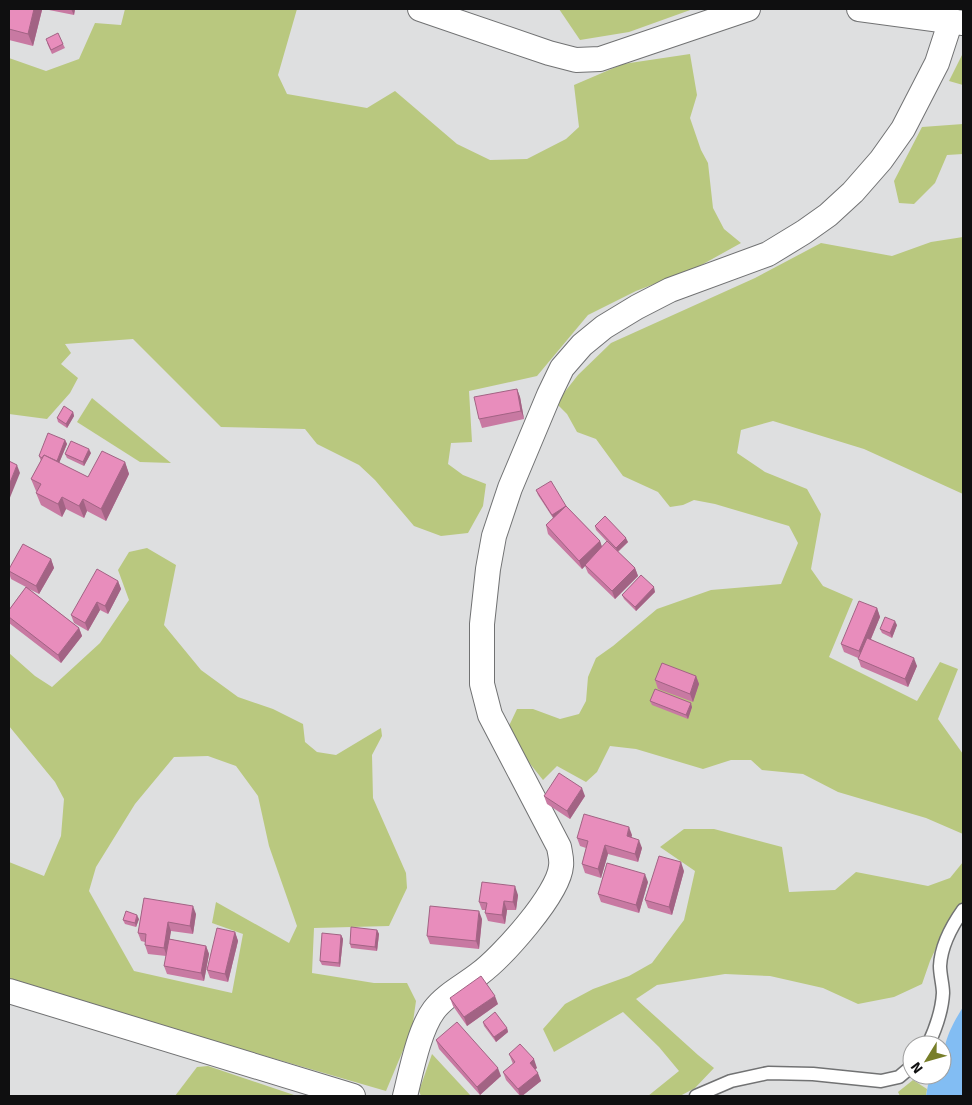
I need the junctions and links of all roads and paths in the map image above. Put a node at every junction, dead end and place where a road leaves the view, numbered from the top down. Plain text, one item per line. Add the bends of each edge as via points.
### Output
1 (420, 9) edge
2 (748, 9) edge
3 (859, 9) edge
4 (957, 22) edge
5 (963, 910) edge
6 (9, 991) edge
7 (933, 1035) edge
8 (902, 1074) edge
9 (320, 1092) edge
10 (353, 1096) edge
11 (405, 1096) edge
12 (696, 1096) edge

1 - 2 street via 576,60 600,59
3 - 4 street
4 - 11 street via 903,129 881,160 840,204 768,254 670,290 604,327 562,368 510,488 494,536 482,624 481,659 482,684 490,715 559,847 561,867 553,888 532,920 481,973 434,1010 414,1058
5 - 7 lane via 943,947 940,967 943,993 939,1022
6 - 9 street
8 - 12 lane via 881,1081 768,1073 731,1081
9 - 10 street

